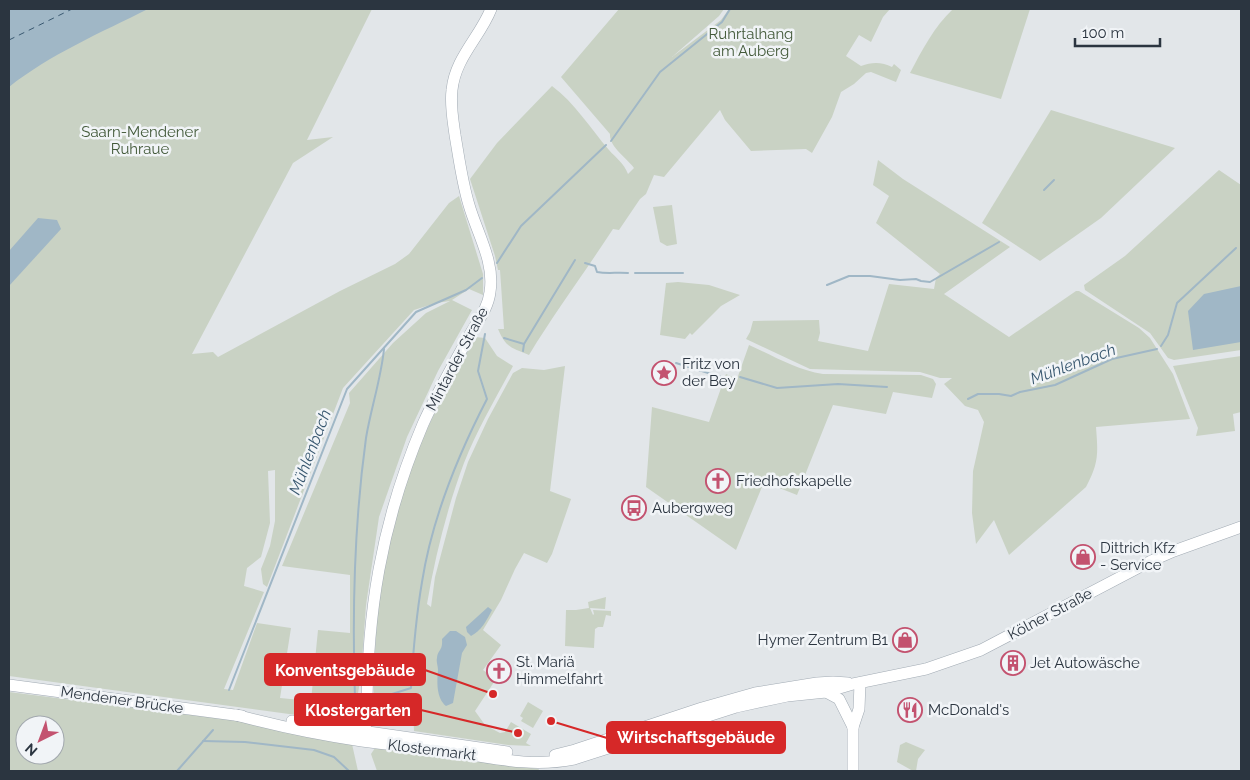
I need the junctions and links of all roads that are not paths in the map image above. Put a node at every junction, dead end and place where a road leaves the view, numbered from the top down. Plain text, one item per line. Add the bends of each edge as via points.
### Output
1 (492, 9) edge
2 (1241, 526) edge
3 (856, 683) junction
4 (9, 685) edge
5 (826, 692) junction
6 (851, 722) junction
7 (362, 736) junction
8 (619, 740) junction
9 (853, 771) edge

1 - 7 main road, Mintarder Straße via 458,66 452,89 463,186 490,270 490,294 424,422 390,516 372,603 367,686 360,717
2 - 3 main road, Kölner Straße via 1174,550 1131,570 981,650 926,669
3 - 5 main road, Kölner Straße
3 - 6 main road via 849,692
3 - 8 main road, Kölner Straße via 817,683 756,693 702,708
4 - 7 main road, Mendener Brücke via 266,717
5 - 6 main road via 839,699
5 - 8 main road, Kölner Straße via 736,707
6 - 9 main road
7 - 8 main road, Klostermarkt via 527,763 574,759

